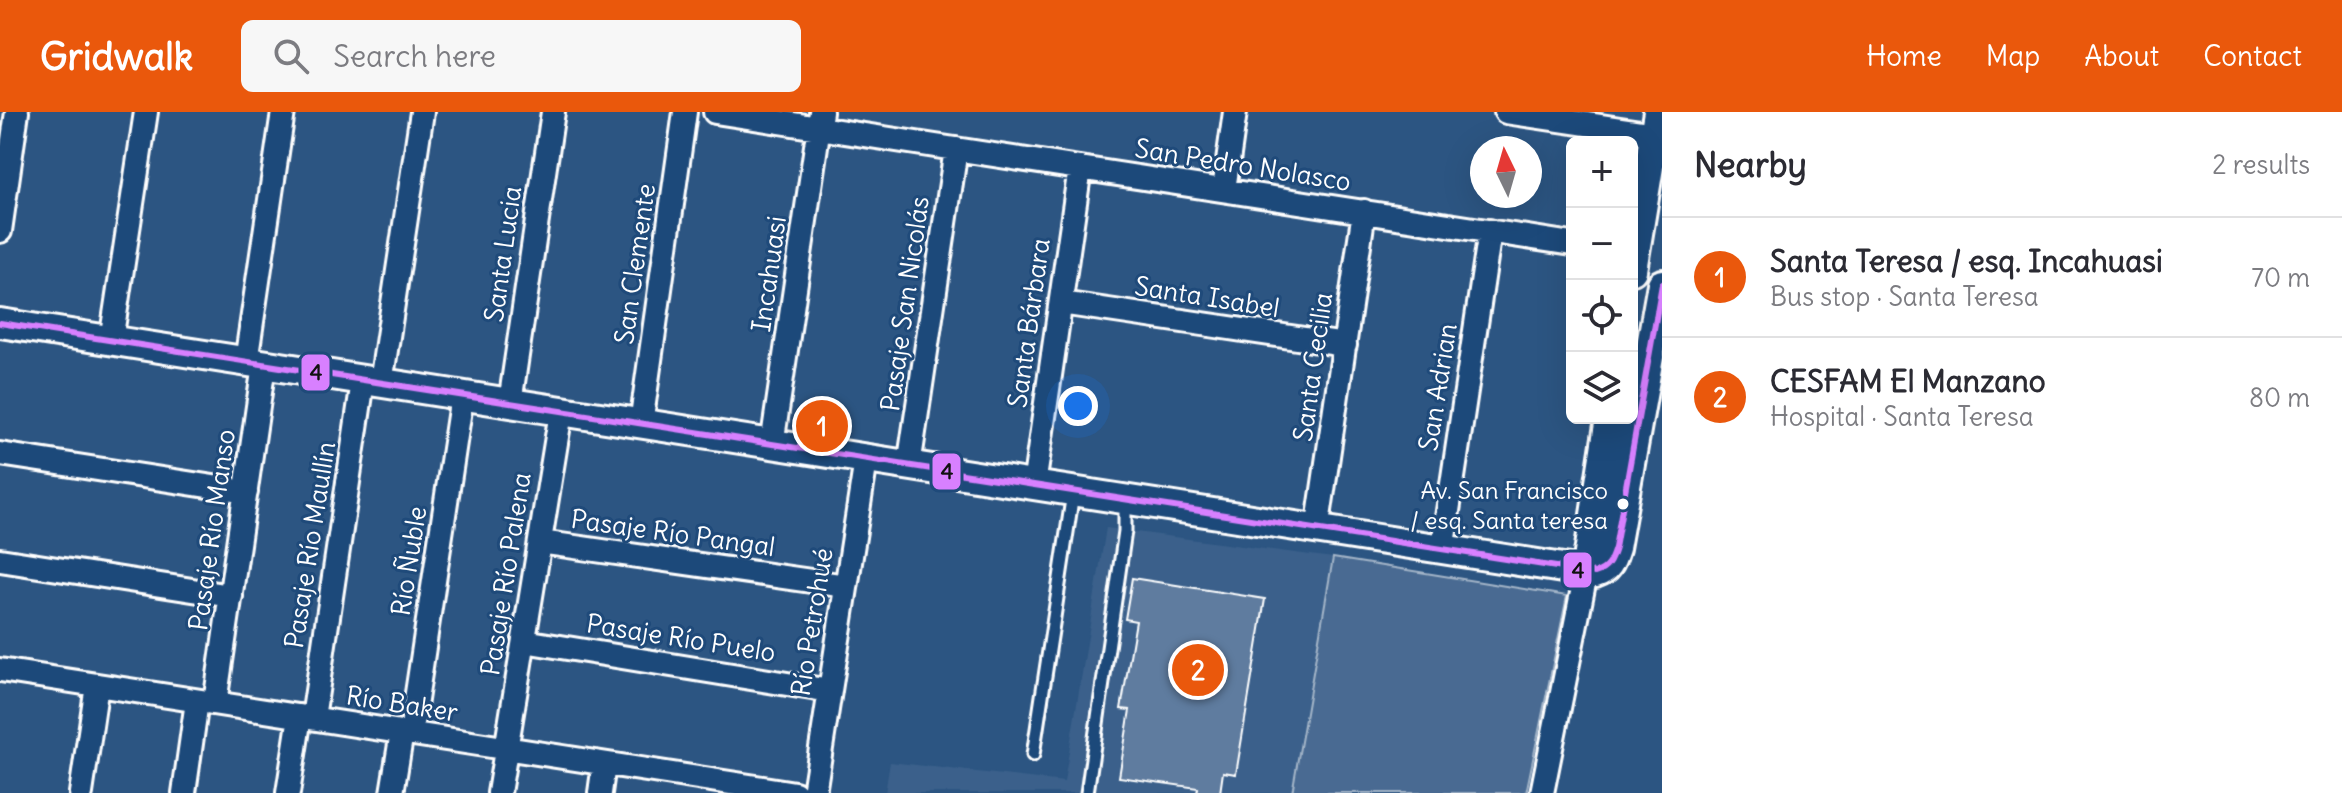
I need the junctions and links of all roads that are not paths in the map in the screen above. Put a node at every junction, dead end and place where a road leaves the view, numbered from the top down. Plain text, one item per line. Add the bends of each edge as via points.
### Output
1 (17, 112) edge
2 (146, 112) edge
3 (283, 112) edge
4 (422, 112) edge
5 (553, 112) edge
6 (685, 112) edge
7 (715, 112) edge
8 (1235, 112) edge
9 (1506, 112) edge
10 (820, 120) edge
11 (1656, 123) edge
12 (6, 145) edge
13 (956, 149) junction
14 (1080, 168) junction
15 (1655, 172) edge
16 (1224, 190) junction
17 (1364, 211) junction
18 (0, 231) edge
19 (1490, 231) junction
20 (1638, 239) edge
21 (1566, 243) edge
22 (1662, 284) edge
23 (1061, 303) junction
24 (0, 323) edge
25 (111, 341) junction
26 (1345, 345) junction
27 (255, 364) junction
28 (372, 382) junction
29 (462, 396) junction
30 (510, 403) junction
31 (561, 412) junction
32 (641, 424) junction
33 (1609, 424) edge
34 (772, 445) junction
35 (0, 454) edge
36 (866, 460) junction
37 (909, 466) junction
38 (1034, 486) junction
39 (246, 492) junction
40 (1074, 492) junction
41 (1125, 501) junction
42 (1317, 531) junction
43 (540, 542) junction
44 (1442, 551) junction
45 (0, 560) edge
46 (1586, 573) junction
47 (846, 586) junction
48 (231, 596) junction
49 (524, 641) junction
50 (0, 670) edge
51 (97, 685) junction
52 (830, 691) junction
53 (206, 702) junction
54 (306, 717) junction
55 (406, 733) junction
56 (506, 748) junction
57 (1033, 755) dead end
58 (604, 764) junction
59 (706, 786) edge
60 (81, 793) edge
61 (184, 793) edge
62 (288, 793) edge
63 (392, 793) edge
64 (499, 793) edge
65 (600, 793) edge
66 (795, 793) edge
67 (814, 793) edge
68 (1087, 793) edge
69 (1542, 793) edge

1 - 12 street
2 - 25 street
3 - 27 street, Pasaje Río Manso
4 - 28 street, Pasaje Río Maullín
5 - 30 street, Santa Lucia
6 - 32 street, San Clemente
7 - 10 street, San Pedro Nolasco
8 - 16 street
9 - 11 street
10 - 13 street, San Pedro Nolasco
10 - 34 street, Incahuasi
11 - 15 street
12 - 18 street
13 - 14 street, San Pedro Nolasco
13 - 37 street, Pasaje San Nicolás
14 - 16 street, San Pedro Nolasco
14 - 23 street, Santa Bárbara
15 - 20 street
16 - 17 street, San Pedro Nolasco
17 - 19 street, San Pedro Nolasco
17 - 26 street, Santa Cecilia
19 - 21 street, San Pedro Nolasco
19 - 44 street, San Adrian
22 - 46 street via 1615,548 1603,571
23 - 26 street, Santa Isabel
23 - 38 street, Santa Bárbara
24 - 25 street
25 - 27 street
26 - 42 street, Santa Cecilia
27 - 28 street
27 - 39 street, Pasaje Río Manso
28 - 29 street
28 - 54 street, Pasaje Río Maullín
29 - 30 street
29 - 55 street, Río Ñuble
30 - 31 street
31 - 32 street
31 - 43 street, Pasaje Río Palena
32 - 34 street
33 - 46 street
34 - 36 street
35 - 39 street
36 - 37 street
36 - 47 street, Río Petrohué
37 - 38 street
38 - 40 street
39 - 48 street, Pasaje Río Manso
40 - 41 street
40 - 57 lane
41 - 42 street
41 - 68 lane
42 - 44 street
43 - 47 street, Pasaje Río Pangal
43 - 49 street, Pasaje Río Palena
44 - 46 street
45 - 48 street
46 - 69 street
47 - 52 street, Río Petrohué
48 - 53 street, Pasaje Río Manso
49 - 52 street, Pasaje Río Puelo
49 - 56 street, Pasaje Río Palena
50 - 51 street, Río Baker
51 - 53 street, Río Baker
51 - 60 street
52 - 67 street, Río Petrohué
53 - 54 street, Río Baker
53 - 61 street, Pasaje Río Manso
54 - 55 street, Río Baker
54 - 62 street, Pasaje Río Maullín
55 - 56 street, Río Baker
55 - 63 street, Río Ñuble
56 - 58 street, Río Baker
56 - 64 street, Pasaje Río Palena
58 - 59 street, Río Baker
58 - 65 street
59 - 66 street, Río Baker

